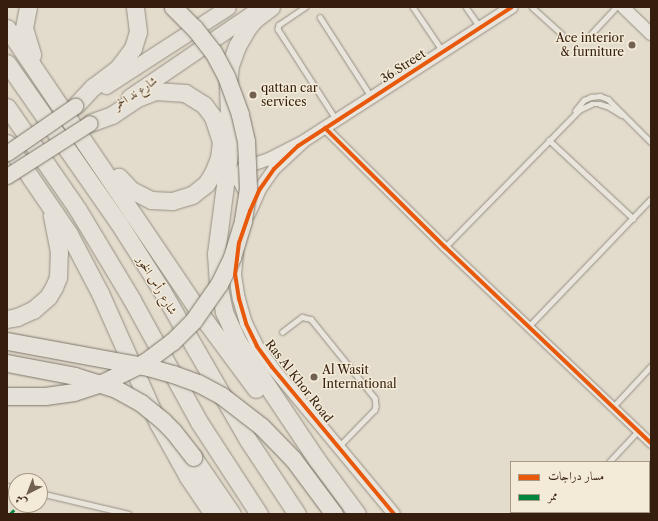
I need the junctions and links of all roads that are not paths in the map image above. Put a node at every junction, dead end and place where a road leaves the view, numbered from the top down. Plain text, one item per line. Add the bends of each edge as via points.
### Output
1 (28, 7) edge
2 (135, 7) edge
3 (173, 7) edge
4 (228, 7) edge
5 (261, 7) edge
6 (271, 7) edge
7 (306, 7) edge
8 (413, 7) edge
9 (466, 7) edge
10 (512, 7) edge
11 (532, 7) edge
12 (616, 7) edge
13 (623, 7) edge
14 (320, 17) dead end
15 (7, 28) edge
16 (481, 28) junction
17 (562, 34) dead end
18 (591, 34) dead end
19 (651, 34) edge
20 (443, 52) junction
21 (7, 62) edge
22 (43, 83) junction
23 (372, 98) junction
24 (75, 106) junction
25 (7, 107) edge
26 (622, 115) junction
27 (571, 117) junction
28 (337, 120) junction
29 (90, 123) junction
30 (325, 128) junction
31 (550, 140) junction
32 (304, 141) junction
33 (651, 142) edge
34 (7, 143) edge
35 (86, 145) junction
36 (7, 153) edge
37 (7, 176) edge
38 (260, 189) junction
39 (43, 196) junction
40 (651, 199) edge
41 (633, 218) junction
42 (446, 247) junction
43 (7, 319) edge
44 (529, 326) junction
45 (282, 332) dead end
46 (7, 341) edge
47 (7, 363) edge
48 (651, 366) edge
49 (7, 396) edge
50 (613, 407) junction
51 (638, 431) junction
52 (651, 443) edge
53 (339, 448) junction
54 (317, 460) junction
55 (610, 461) edge
56 (48, 495) edge
57 (129, 514) edge
58 (213, 514) edge
59 (232, 514) edge
60 (259, 514) edge
61 (297, 514) edge
62 (334, 514) edge
63 (357, 514) edge
64 (394, 514) edge

1 - 22 highway via 26,38
2 - 24 highway via 138,32 130,52 118,68 93,87
3 - 49 highway, bridge via 213,52 226,76 240,114 247,148 248,188 243,220 232,257 215,290 193,321 172,342 145,362 102,383 74,392 45,396
4 - 24 main road, شارع ند الحمر
5 - 29 main road, شارع ند الحمر
6 - 54 highway via 255,18 248,27 230,65 229,163 219,227 216,269 224,312 238,342
7 - 28 lane via 279,25 278,29
8 - 20 lane
9 - 16 lane
10 - 16 street, 36 Street
11 - 17 lane
12 - 18 lane
13 - 19 street
14 - 23 lane
15 - 22 highway
16 - 20 street, 36 Street
20 - 23 street, 36 Street
21 - 61 highway, شارع رأس الخور via 122,228 248,440
22 - 35 highway
23 - 28 street, 36 Street
24 - 36 main road, شارع ند الحمر, bridge
25 - 60 highway via 82,216 203,428
26 - 27 lane via 606,106 592,104
26 - 27 lane via 608,99 600,96 584,100
26 - 33 lane
27 - 31 lane
28 - 30 street, 36 Street
29 - 35 highway via 112,115 138,98 155,91 185,93 204,105 213,117 219,131 221,150 206,184 192,195 166,202 150,200 131,190 102,156
29 - 37 main road, شارع ند الحمر, bridge
30 - 32 street, 36 Street
30 - 42 street
31 - 41 lane
31 - 42 lane
32 - 38 street, Ras Al Khor Road via 282,161
32 - 38 street via 269,159 243,168 239,178 241,185 250,191
34 - 39 highway
35 - 54 highway via 207,323 275,413
38 - 53 street, Ras Al Khor Road via 246,222 237,254 235,275 242,311 251,335 265,357
39 - 43 highway via 57,234 58,277 48,297 40,305 25,314
39 - 58 highway via 70,234 100,293 158,423 188,477
40 - 41 lane
41 - 44 lane
42 - 44 street
44 - 50 street
45 - 53 lane via 302,317 310,319 375,398 375,410
46 - 62 highway, bridge via 148,367 198,383 222,396 261,426 293,459
47 - 59 highway, bridge via 75,376 116,389 141,403 163,421 193,457
48 - 50 lane
50 - 51 street
51 - 52 street
51 - 55 lane
53 - 64 street, Ras Al Khor Road
54 - 63 highway
56 - 57 lane

